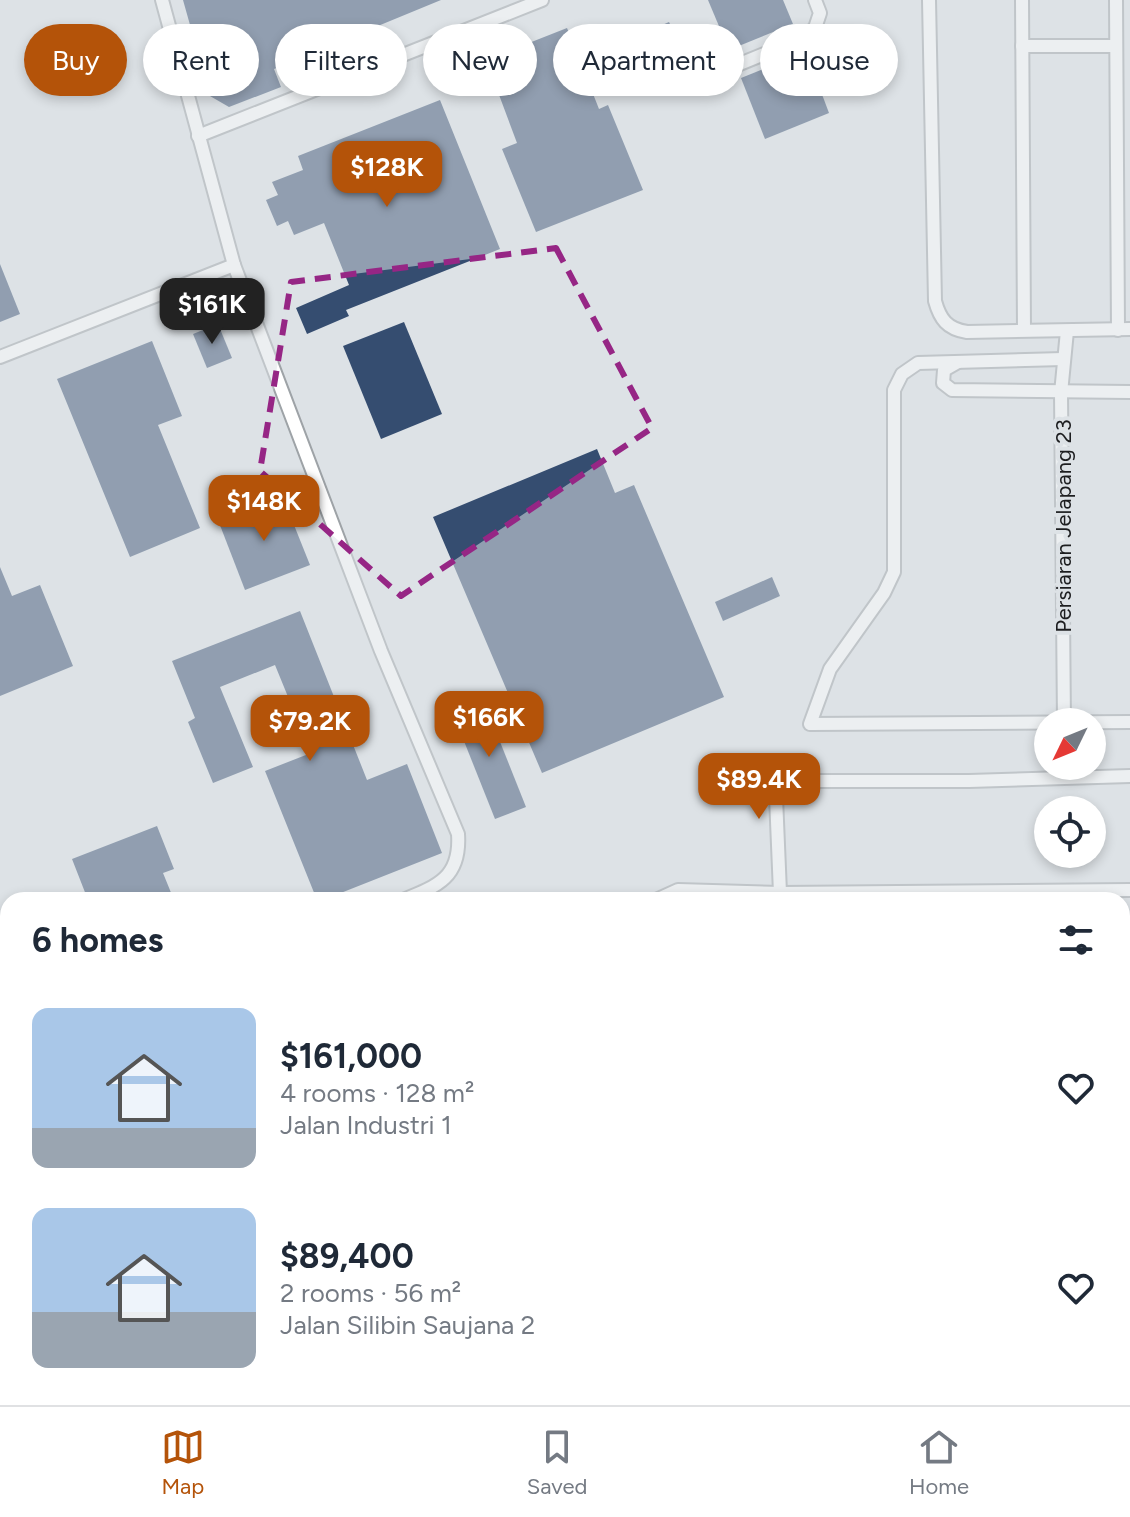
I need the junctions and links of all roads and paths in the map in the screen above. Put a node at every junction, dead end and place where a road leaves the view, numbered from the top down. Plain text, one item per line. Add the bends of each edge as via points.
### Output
1 (162, 0) edge
2 (542, 0) edge
3 (815, 0) edge
4 (929, 0) edge
5 (1022, 0) edge
6 (1116, 1) edge
7 (1130, 2) edge
8 (1022, 46) junction
9 (1116, 46) junction
10 (744, 62) edge
11 (198, 136) junction
12 (234, 265) junction
13 (1024, 330) junction
14 (1124, 330) edge
15 (1067, 331) junction
16 (0, 357) edge
17 (1063, 359) junction
18 (961, 361) junction
19 (1130, 392) edge
20 (1061, 393) junction
21 (1064, 708) edge
22 (1034, 722) edge
23 (1106, 722) edge
24 (1130, 722) edge
25 (1130, 776) edge
26 (1130, 890) edge
27 (419, 892) edge
28 (675, 892) edge
29 (746, 892) edge
30 (780, 892) edge
31 (897, 892) edge

1 - 11 street
2 - 11 street
3 - 10 street via 820,13 815,28
4 - 13 street via 939,315 957,331
5 - 8 street
6 - 7 street
6 - 9 street
8 - 9 street
8 - 13 street
9 - 14 street
11 - 12 street
12 - 16 street
12 - 27 street via 381,651 458,834 459,852 446,878
13 - 15 street
14 - 15 street
15 - 17 street, Persiaran Jelapang 23
17 - 18 street
17 - 20 street, Persiaran Jelapang 23
18 - 20 street via 944,370 943,383 952,390
18 - 22 street via 918,363 902,374 894,390 894,572 830,669 810,724
19 - 20 street
20 - 21 street, Persiaran Jelapang 23
23 - 24 street
25 - 30 street via 782,784 776,797
26 - 31 street
28 - 29 street

